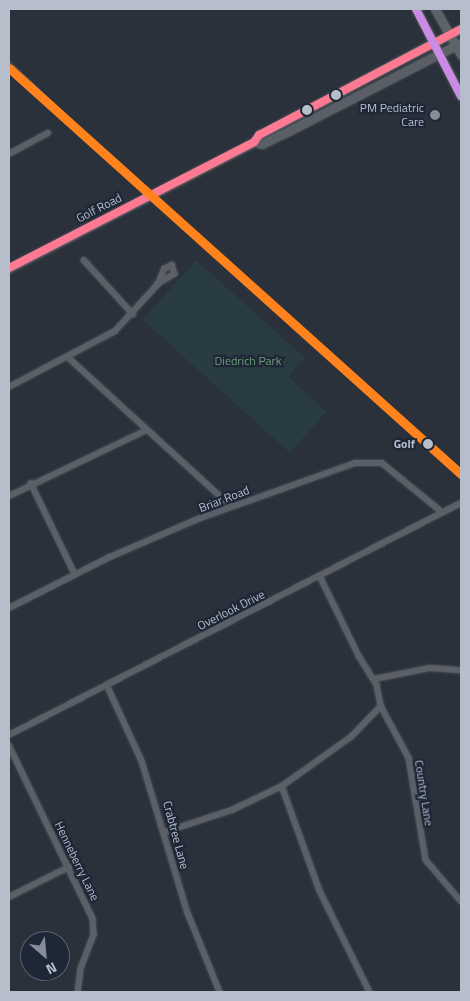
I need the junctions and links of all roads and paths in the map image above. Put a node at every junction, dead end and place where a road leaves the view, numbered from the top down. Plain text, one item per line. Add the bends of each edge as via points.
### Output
1 (416, 9) edge
2 (436, 9) edge
3 (461, 29) edge
4 (450, 34) junction
5 (433, 43) junction
6 (459, 44) edge
7 (439, 54) junction
8 (461, 55) edge
9 (461, 96) edge
10 (48, 133) dead end
11 (254, 142) junction
12 (9, 154) edge
13 (84, 260) dead end
14 (9, 268) edge
15 (158, 284) dead end
16 (133, 314) junction
17 (69, 358) junction
18 (9, 387) edge
19 (147, 430) junction
20 (31, 483) junction
21 (9, 496) edge
22 (461, 503) edge
23 (231, 506) junction
24 (442, 512) junction
25 (75, 574) junction
26 (320, 576) junction
27 (9, 608) edge
28 (461, 670) edge
29 (374, 679) junction
30 (107, 685) junction
31 (381, 706) junction
32 (9, 735) edge
33 (9, 745) edge
34 (282, 786) junction
35 (166, 832) junction
36 (68, 867) junction
37 (9, 896) edge
38 (461, 901) edge
39 (78, 992) edge
40 (220, 992) edge
41 (370, 992) edge

1 - 5 main road
2 - 4 main road
3 - 4 main road, Golf Road
4 - 5 main road, Golf Road
4 - 6 main road
5 - 7 main road
5 - 11 main road, Golf Road via 259,134
6 - 7 main road, Golf Road
6 - 8 main road
7 - 9 main road
7 - 11 main road, Golf Road via 262,144
10 - 12 street
11 - 14 main road, Golf Road
13 - 16 street
15 - 16 street
16 - 17 street via 115,331
17 - 18 street
17 - 19 street
19 - 20 street
19 - 23 street
20 - 21 street
20 - 25 street
22 - 24 street, Overlook Drive
23 - 24 street, Briar Road via 355,463 374,461 386,465
23 - 25 street, Briar Road
24 - 26 street, Overlook Drive
25 - 27 street, Briar Road
26 - 29 street, Country Lane
26 - 30 street, Overlook Drive
28 - 29 street via 430,668
29 - 31 street, Country Lane
30 - 32 street, Overlook Drive
30 - 35 street, Crabtree Lane via 142,761
31 - 34 street via 351,737
31 - 38 street, Country Lane via 409,758 426,860
33 - 36 street, Henneberry Lane
34 - 35 street via 232,810
34 - 41 street via 320,891
35 - 40 street, Crabtree Lane via 188,913
36 - 37 street
36 - 39 street, Henneberry Lane via 90,910 94,928 78,980

